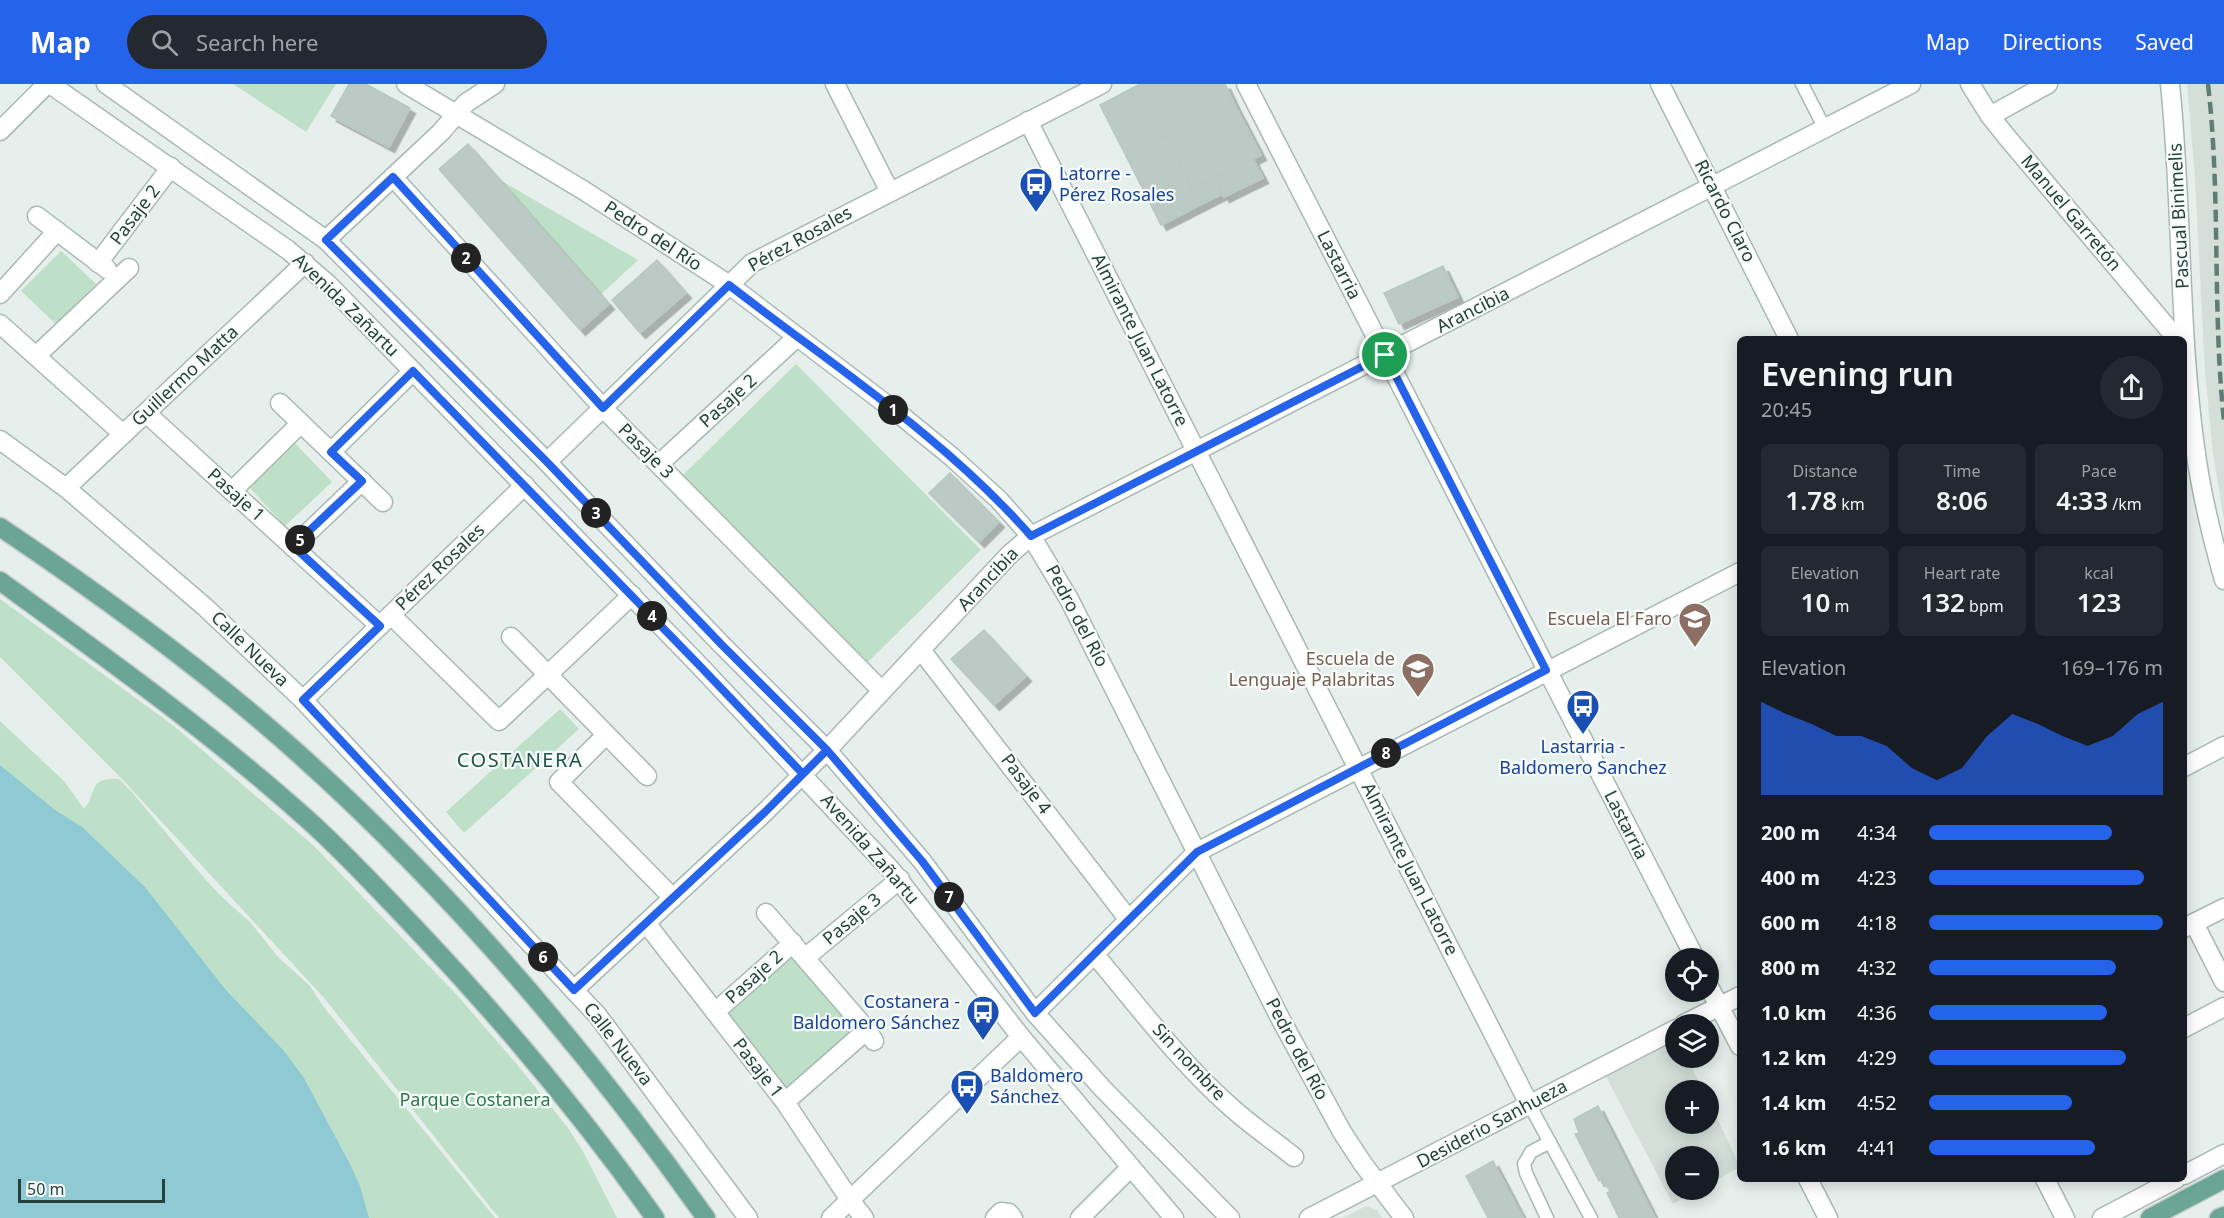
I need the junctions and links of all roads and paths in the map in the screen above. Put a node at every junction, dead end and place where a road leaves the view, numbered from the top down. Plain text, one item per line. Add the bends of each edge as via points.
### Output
1 (106, 84) edge
2 (406, 84) edge
3 (495, 84) edge
4 (835, 84) edge
5 (1102, 84) edge
6 (1245, 84) edge
7 (1660, 84) edge
8 (1802, 84) edge
9 (1911, 84) edge
10 (1970, 84) edge
11 (2048, 84) edge
12 (2170, 84) edge
13 (45, 85) edge
14 (456, 113) junction
15 (1990, 116) junction
16 (1028, 121) junction
17 (1824, 129) junction
18 (0, 131) edge
19 (171, 167) junction
20 (393, 177) junction
21 (1712, 187) junction
22 (890, 192) junction
23 (37, 216) dead end
24 (57, 231) junction
25 (326, 240) junction
26 (98, 263) junction
27 (305, 263) junction
28 (729, 285) junction
29 (0, 294) edge
30 (0, 324) edge
31 (1787, 336) edge
32 (2174, 336) edge
33 (2182, 336) edge
34 (797, 337) junction
35 (1385, 355) junction
36 (36, 356) junction
37 (413, 371) junction
38 (2187, 384) edge
39 (280, 403) dead end
40 (603, 408) junction
41 (146, 413) junction
42 (301, 423) junction
43 (123, 434) junction
44 (0, 440) edge
45 (331, 452) junction
46 (1197, 452) junction
47 (547, 462) junction
48 (659, 464) junction
49 (362, 481) junction
50 (525, 485) junction
51 (66, 488) junction
52 (232, 491) junction
53 (383, 502) dead end
54 (0, 527) edge
55 (1031, 536) junction
56 (293, 546) junction
57 (1737, 574) edge
58 (2224, 580) edge
59 (0, 581) edge
60 (632, 595) junction
61 (385, 620) junction
62 (511, 638) dead end
63 (921, 650) junction
64 (1546, 670) junction
65 (548, 675) junction
66 (882, 691) junction
67 (303, 700) junction
68 (606, 735) junction
69 (2224, 746) edge
70 (827, 750) junction
71 (2187, 762) edge
72 (1358, 767) junction
73 (803, 774) junction
74 (646, 776) dead end
75 (1197, 852) junction
76 (900, 879) junction
77 (673, 898) junction
78 (2224, 908) edge
79 (766, 913) dead end
80 (1129, 920) junction
81 (646, 922) junction
82 (2189, 926) edge
83 (793, 943) junction
84 (1690, 948) edge
85 (1095, 955) junction
86 (805, 958) junction
87 (2224, 982) edge
88 (574, 990) junction
89 (1737, 998) edge
90 (1718, 1002) edge
91 (1720, 1006) junction
92 (2224, 1007) edge
93 (715, 1012) junction
94 (1035, 1013) junction
95 (1704, 1014) edge
96 (2187, 1026) edge
97 (1665, 1035) edge
98 (1021, 1037) junction
99 (1737, 1040) edge
100 (785, 1102) junction
101 (1529, 1104) junction
102 (1550, 1142) junction
103 (2224, 1154) edge
104 (1294, 1157) dead end
105 (619, 1167) junction
106 (1130, 1168) junction
107 (2187, 1173) edge
108 (2224, 1179) edge
109 (1810, 1182) edge
110 (2047, 1182) edge
111 (2170, 1182) edge
112 (1377, 1184) junction
113 (850, 1200) junction
114 (2224, 1216) edge
115 (643, 1218) edge
116 (655, 1218) edge
117 (706, 1218) edge
118 (748, 1218) edge
119 (831, 1218) edge
120 (864, 1218) edge
121 (995, 1218) edge
122 (1013, 1218) edge
123 (1080, 1218) edge
124 (1174, 1218) edge
125 (1230, 1218) edge
126 (1309, 1218) edge
127 (1404, 1218) edge
128 (1548, 1218) edge
129 (1591, 1218) edge
130 (1828, 1218) edge
131 (2065, 1218) edge
132 (2102, 1218) edge
133 (2150, 1218) edge
134 (2219, 1218) edge

1 - 25 street, Avenida Zañartu
2 - 14 street, Pedro del Río
3 - 14 street
4 - 22 street
5 - 16 street, Pérez Rosales
6 - 35 street, Lastarria
7 - 21 street, Ricardo Claro
8 - 17 lane
9 - 17 street, Arancibia
10 - 15 street, Manuel Garretón
11 - 15 street
12 - 33 street, Pascual Binimelis via 2176,139
13 - 18 street
13 - 19 street, Avenida Zañartu
14 - 20 street
14 - 28 street, Pedro del Río
15 - 32 street, Manuel Garretón
16 - 22 street, Pérez Rosales
16 - 46 street, Almirante Juan Latorre
17 - 21 street, Arancibia
19 - 26 street, Pasaje 2
19 - 27 street, Avenida Zañartu
20 - 25 street
20 - 40 street, Pasaje 3
21 - 31 street, Ricardo Claro
21 - 35 street, Arancibia
22 - 28 street, Pérez Rosales via 762,257
23 - 24 street, Pasaje 2
24 - 26 street, Pasaje 2
24 - 29 street
25 - 47 street, Avenida Zañartu
26 - 36 street, Pasaje 2 via 124,273
27 - 37 street, Avenida Zañartu
27 - 41 street, Guillermo Matta
28 - 34 street, Pedro del Río
28 - 40 street, Pérez Rosales
30 - 36 street
34 - 48 street, Pasaje 2
34 - 55 street, Pedro del Río via 952,457
35 - 46 street, Arancibia
35 - 64 street, Lastarria
36 - 43 street
37 - 45 street
37 - 50 street, Avenida Zañartu
38 - 58 street via 2197,462
39 - 42 street
40 - 47 street, Pérez Rosales
40 - 48 street, Pasaje 3
41 - 43 street, Guillermo Matta
41 - 52 street, Pasaje 1
42 - 45 street
42 - 52 street
43 - 51 street, Guillermo Matta
44 - 51 street, Calle Nueva
45 - 49 street
46 - 55 street, Arancibia
46 - 72 street, Almirante Juan Latorre
47 - 70 street, Avenida Zañartu
48 - 66 street, Pasaje 3
49 - 53 street
49 - 56 street
50 - 60 street, Avenida Zañartu
50 - 61 street, Pérez Rosales
51 - 67 street, Calle Nueva via 205,607
52 - 56 street, Pasaje 1
54 - 117 main road via 94,590 215,683 378,829 496,951 597,1072
55 - 63 street, Arancibia
55 - 75 street, Pedro del Río via 1069,599
56 - 61 street, Pasaje 1
57 - 64 street
59 - 105 main road via 182,716 309,820 471,988 558,1088
60 - 65 street
60 - 73 street, Avenida Zañartu
61 - 65 street, Pasaje 1 via 499,721
61 - 67 street, Pérez Rosales
62 - 65 street
63 - 66 street, Arancibia
63 - 80 street, Pasaje 4
64 - 72 street
64 - 84 street, Lastarria
65 - 68 street
66 - 70 street, Arancibia
67 - 88 street, Calle Nueva
68 - 74 street
68 - 77 street via 559,782
69 - 71 street
70 - 73 street, Arancibia
70 - 94 street, Avenida Zañartu via 922,861
72 - 75 street
72 - 101 street, Almirante Juan Latorre
73 - 76 street, Avenida Zañartu
73 - 77 street, Arancibia
75 - 80 street
75 - 112 street, Pedro del Río via 1299,1054 1342,1132
76 - 86 street, Pasaje 3
76 - 98 street, Avenida Zañartu
77 - 81 street, Arancibia
78 - 82 street
79 - 83 street, Pasaje 3
80 - 85 street
81 - 88 street, Arancibia
81 - 93 street, Pasaje 1
82 - 87 street
83 - 86 street, Pasaje 3
83 - 93 street, Pasaje 2
85 - 94 street
85 - 104 street, Sin nombre via 1215,1092
86 - 100 street, Pasaje 3 via 870,1035
88 - 118 street, Calle Nueva via 626,1052
89 - 91 street
90 - 91 street
91 - 95 street
91 - 99 street
92 - 96 street
93 - 100 street, Pasaje 1
94 - 125 street, Avenida Zañartu via 1103,1089
97 - 101 street, Desiderio Sanhueza
98 - 106 street, Avenida Zañartu
98 - 113 street
100 - 113 street, Pasaje 1
101 - 102 lane
101 - 112 street, Desiderio Sanhueza
102 - 128 lane via 1531,1152 1524,1164
102 - 129 lane
103 - 107 street
105 - 115 main road
105 - 116 main road
106 - 123 street
106 - 124 street, Avenida Zañartu
108 - 133 main road
109 - 130 street
110 - 131 street
111 - 132 street
112 - 126 street, Desiderio Sanhueza
112 - 127 street, Pedro del Río
113 - 119 street
113 - 120 street, Pasaje 1
114 - 134 main road
121 - 122 street via 1001,1212

